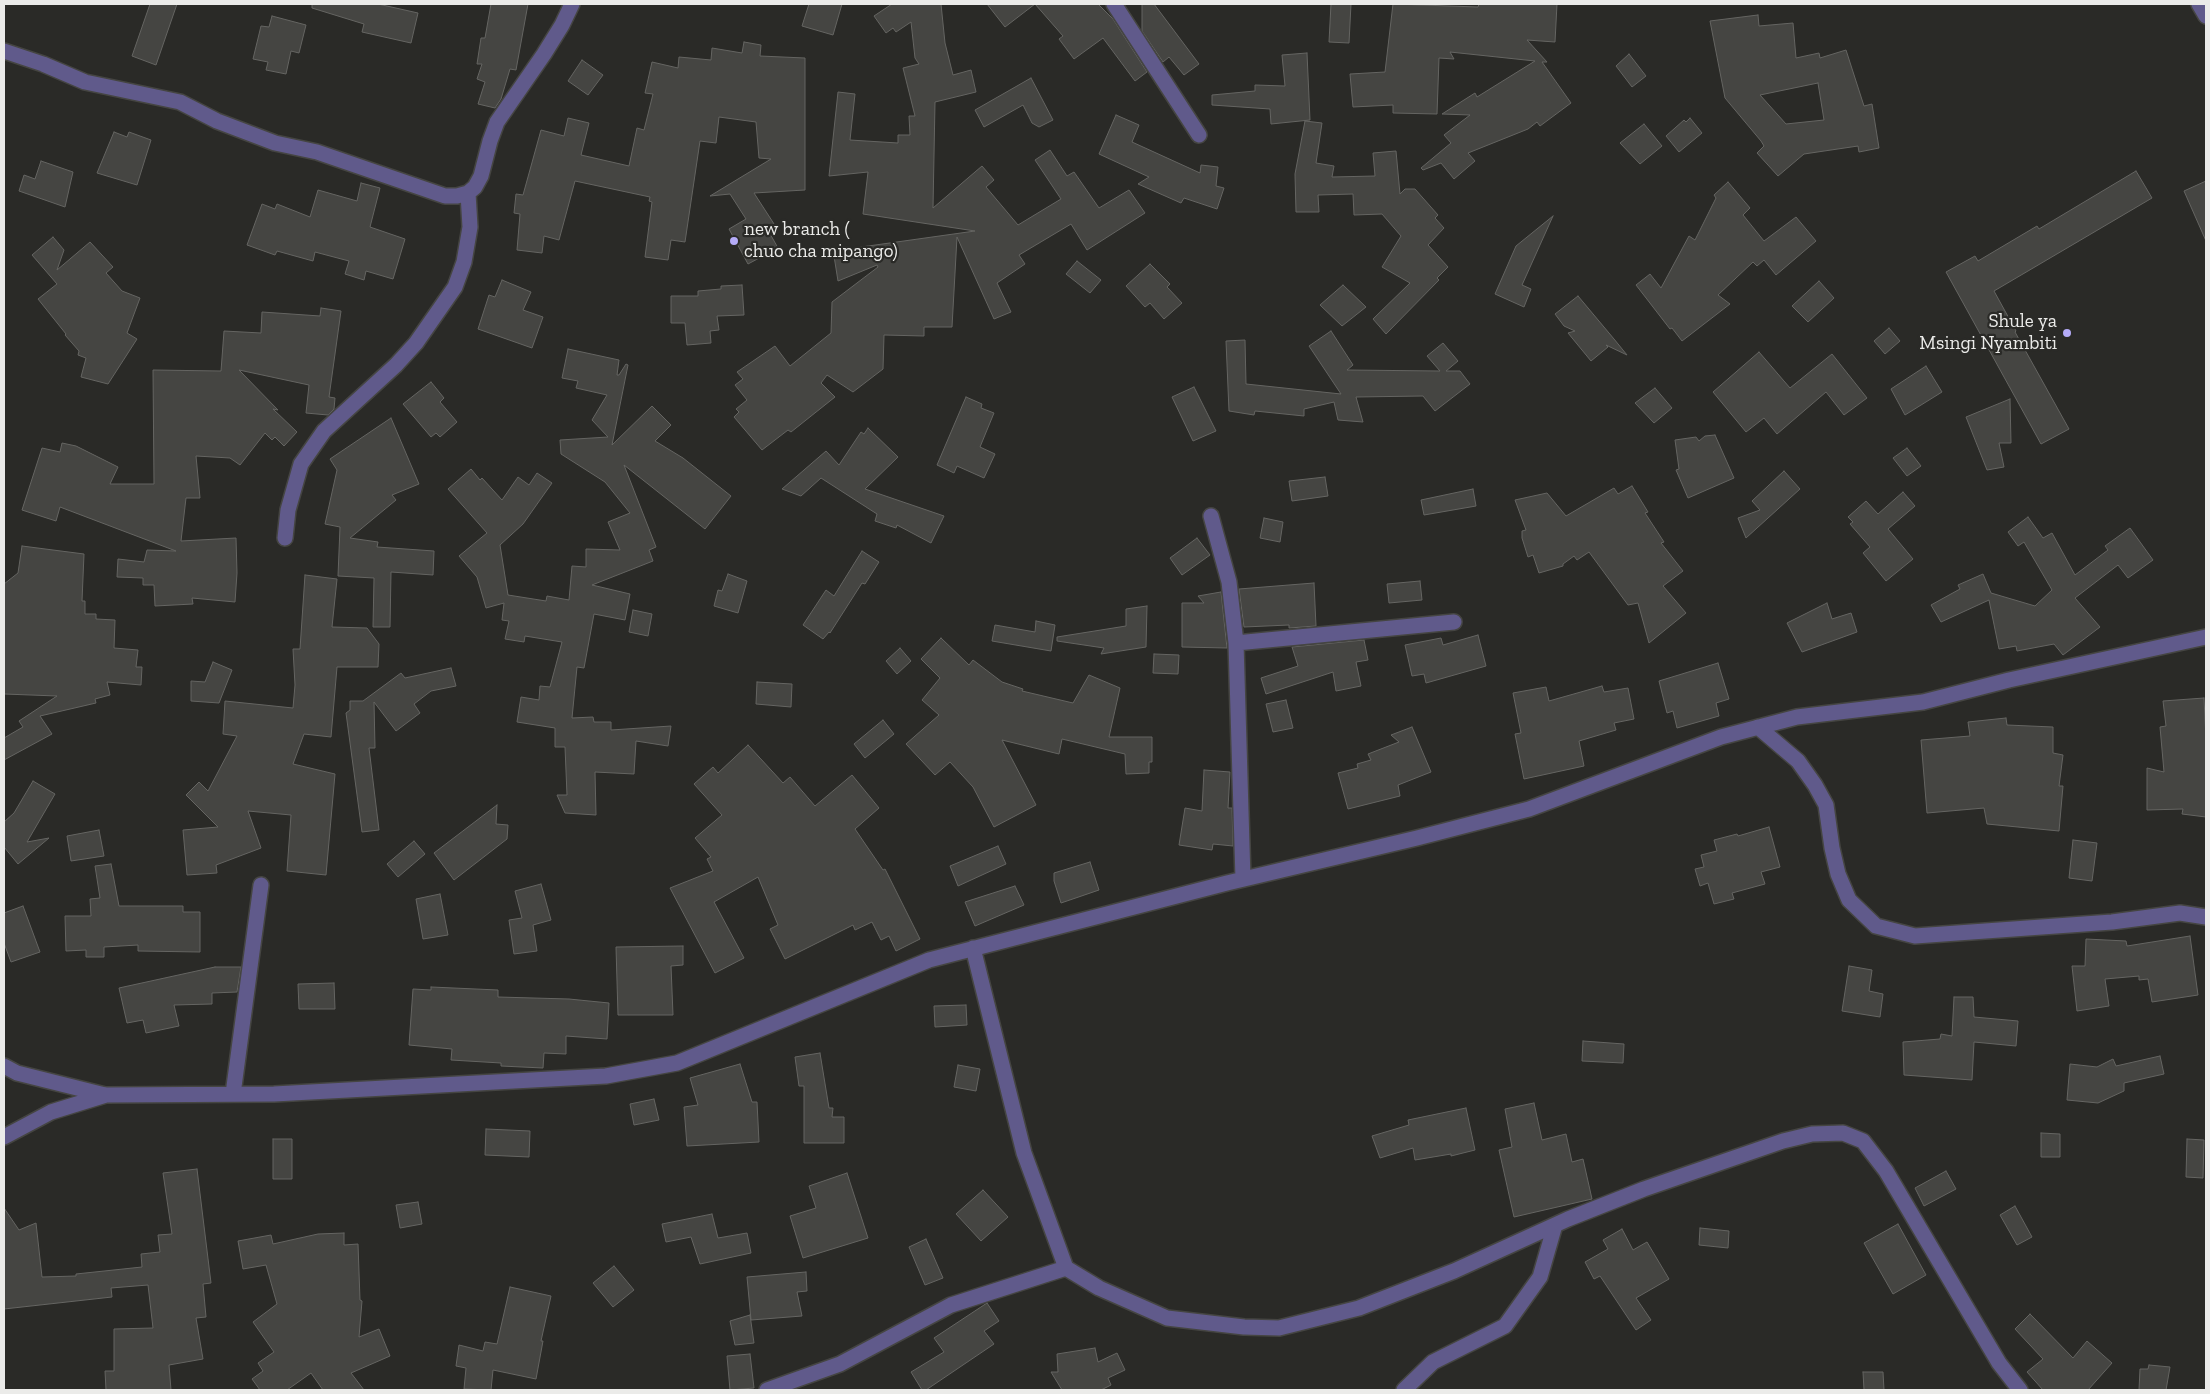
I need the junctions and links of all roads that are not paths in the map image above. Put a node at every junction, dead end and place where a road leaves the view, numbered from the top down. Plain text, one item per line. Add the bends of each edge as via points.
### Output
1 (572, 4) edge
2 (1114, 4) edge
3 (2199, 4) edge
4 (2206, 16) edge
5 (4, 51) edge
6 (1199, 135) dead end
7 (468, 193) junction
8 (1212, 516) dead end
9 (286, 538) dead end
10 (1454, 622) dead end
11 (2206, 637) edge
12 (1236, 644) junction
13 (1758, 727) junction
14 (1243, 879) junction
15 (261, 885) dead end
16 (2206, 917) edge
17 (973, 948) junction
18 (4, 1066) edge
19 (233, 1094) junction
20 (106, 1095) junction
21 (4, 1137) edge
22 (1555, 1226) junction
23 (1066, 1268) junction
24 (767, 1390) edge
25 (1404, 1390) edge
26 (2020, 1390) edge

1 - 7 street via 544,54 498,122 481,176
2 - 6 street
3 - 4 street
5 - 7 street via 85,82 180,102 249,134 317,152 445,196
7 - 9 street via 470,226 464,262 455,287 416,343 324,431 301,464 288,510
8 - 12 street via 1230,582
10 - 12 street
11 - 13 street via 1923,702 1797,717
12 - 14 street
13 - 14 street via 1721,737 1529,809
13 - 16 street via 1798,761 1815,785 1826,805 1838,874 1849,900 1876,926 1915,936 2112,922 2180,913
14 - 17 street
15 - 19 street
17 - 19 street via 929,960 677,1063 606,1076
17 - 23 street via 1024,1153
18 - 20 street via 17,1073
19 - 20 street
20 - 21 street via 51,1112
22 - 23 street via 1454,1271 1359,1308 1279,1328 1167,1318 1099,1288
22 - 25 street via 1540,1277 1505,1326 1433,1362
22 - 26 street via 1644,1189 1783,1141 1812,1134 1843,1133 1863,1141 1886,1171 1998,1363
23 - 24 street via 951,1305 840,1364

